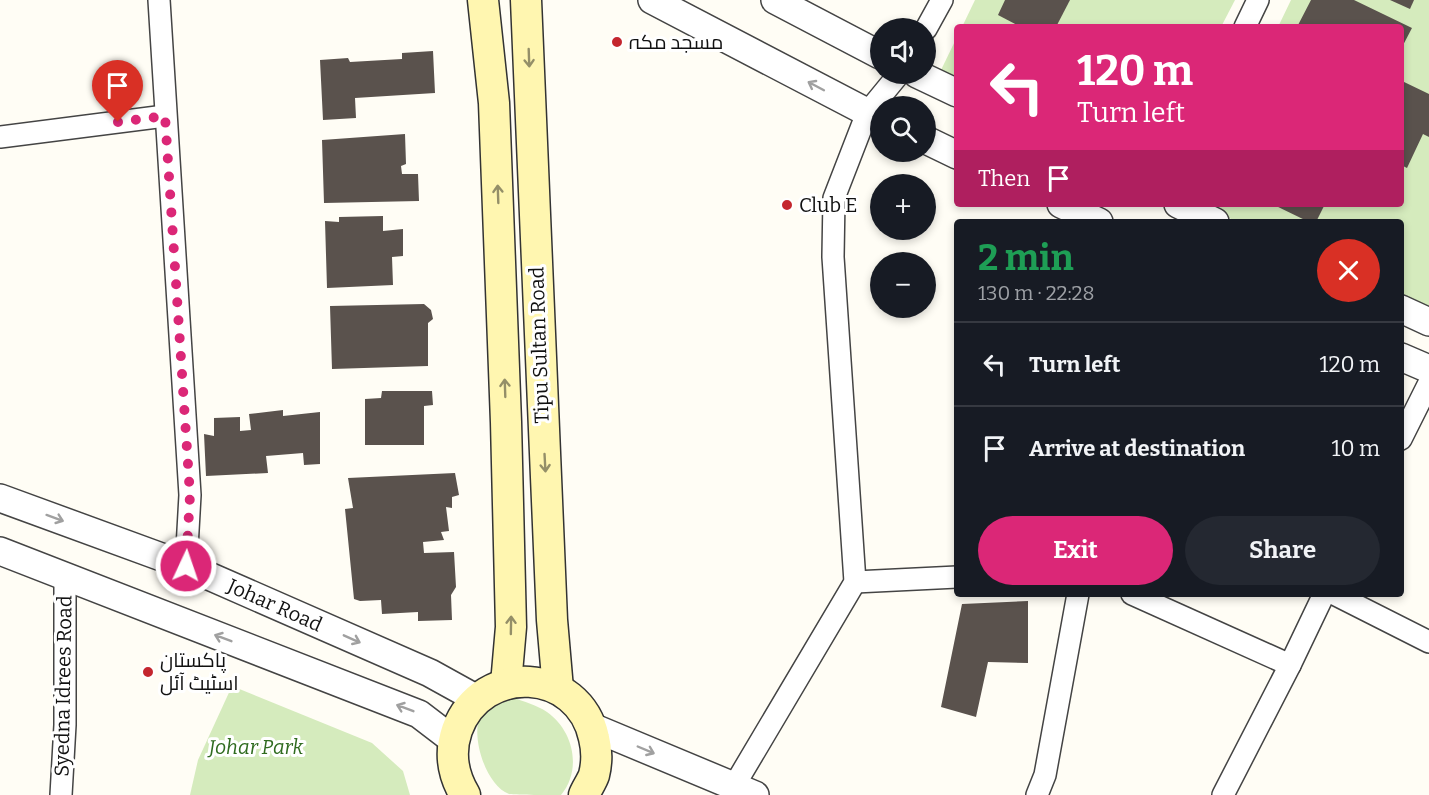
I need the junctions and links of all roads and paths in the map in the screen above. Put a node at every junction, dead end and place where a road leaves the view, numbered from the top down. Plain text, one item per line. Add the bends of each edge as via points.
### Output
1 (159, 0) edge
2 (483, 0) edge
3 (526, 0) edge
4 (652, 0) edge
5 (775, 0) edge
6 (942, 0) edge
7 (1258, 0) edge
8 (932, 18) edge
9 (1246, 24) edge
10 (870, 50) edge
11 (936, 83) edge
12 (954, 92) edge
13 (870, 114) edge
14 (165, 116) junction
15 (870, 124) edge
16 (0, 137) edge
17 (936, 145) edge
18 (954, 154) edge
19 (1067, 207) edge
20 (1184, 207) edge
21 (1093, 219) edge
22 (1209, 219) edge
23 (1404, 310) edge
24 (1429, 322) edge
25 (1404, 358) edge
26 (1429, 369) edge
27 (1429, 383) edge
28 (1404, 433) edge
29 (0, 498) edge
30 (0, 551) edge
31 (186, 566) junction
32 (65, 576) junction
33 (954, 578) edge
34 (855, 582) junction
35 (1077, 597) edge
36 (1139, 597) edge
37 (1323, 597) edge
38 (1340, 597) edge
39 (1429, 642) edge
40 (1290, 665) junction
41 (506, 684) junction
42 (558, 689) junction
43 (477, 699) junction
44 (592, 727) junction
45 (453, 740) junction
46 (745, 790) edge
47 (60, 795) edge
48 (465, 795) edge
49 (584, 795) edge
50 (1036, 795) edge
51 (1223, 795) edge

1 - 14 street
41 -> 2 main road, Tipu Sultan Road via 512,627 506,422 494,103
3 -> 42 main road, Tipu Sultan Road via 551,608
13 -> 4 street
5 - 10 street
6 - 8 street
7 - 9 street
11 - 12 street
14 - 16 street
14 - 31 street via 190,495
15 - 34 street via 834,198 833,257
17 - 18 street
19 - 21 street
20 - 22 street
23 - 24 street
25 - 26 street
27 - 28 street
29 -> 31 street, Johar Road
30 - 32 street
31 -> 43 street, Johar Road via 430,673
45 -> 32 street via 419,714
32 - 47 street, Syedna Idrees Road via 65,725
33 - 34 street
34 - 46 street
35 - 50 street via 1045,775
36 - 40 street
37 - 40 street
38 - 39 street
40 - 51 street
41 - 42 main road via 524,681
41 - 43 main road
42 - 44 main road via 578,705
43 - 45 main road via 462,717
44 -> 46 street
44 - 49 main road via 597,750 594,774
45 - 48 main road via 452,762

